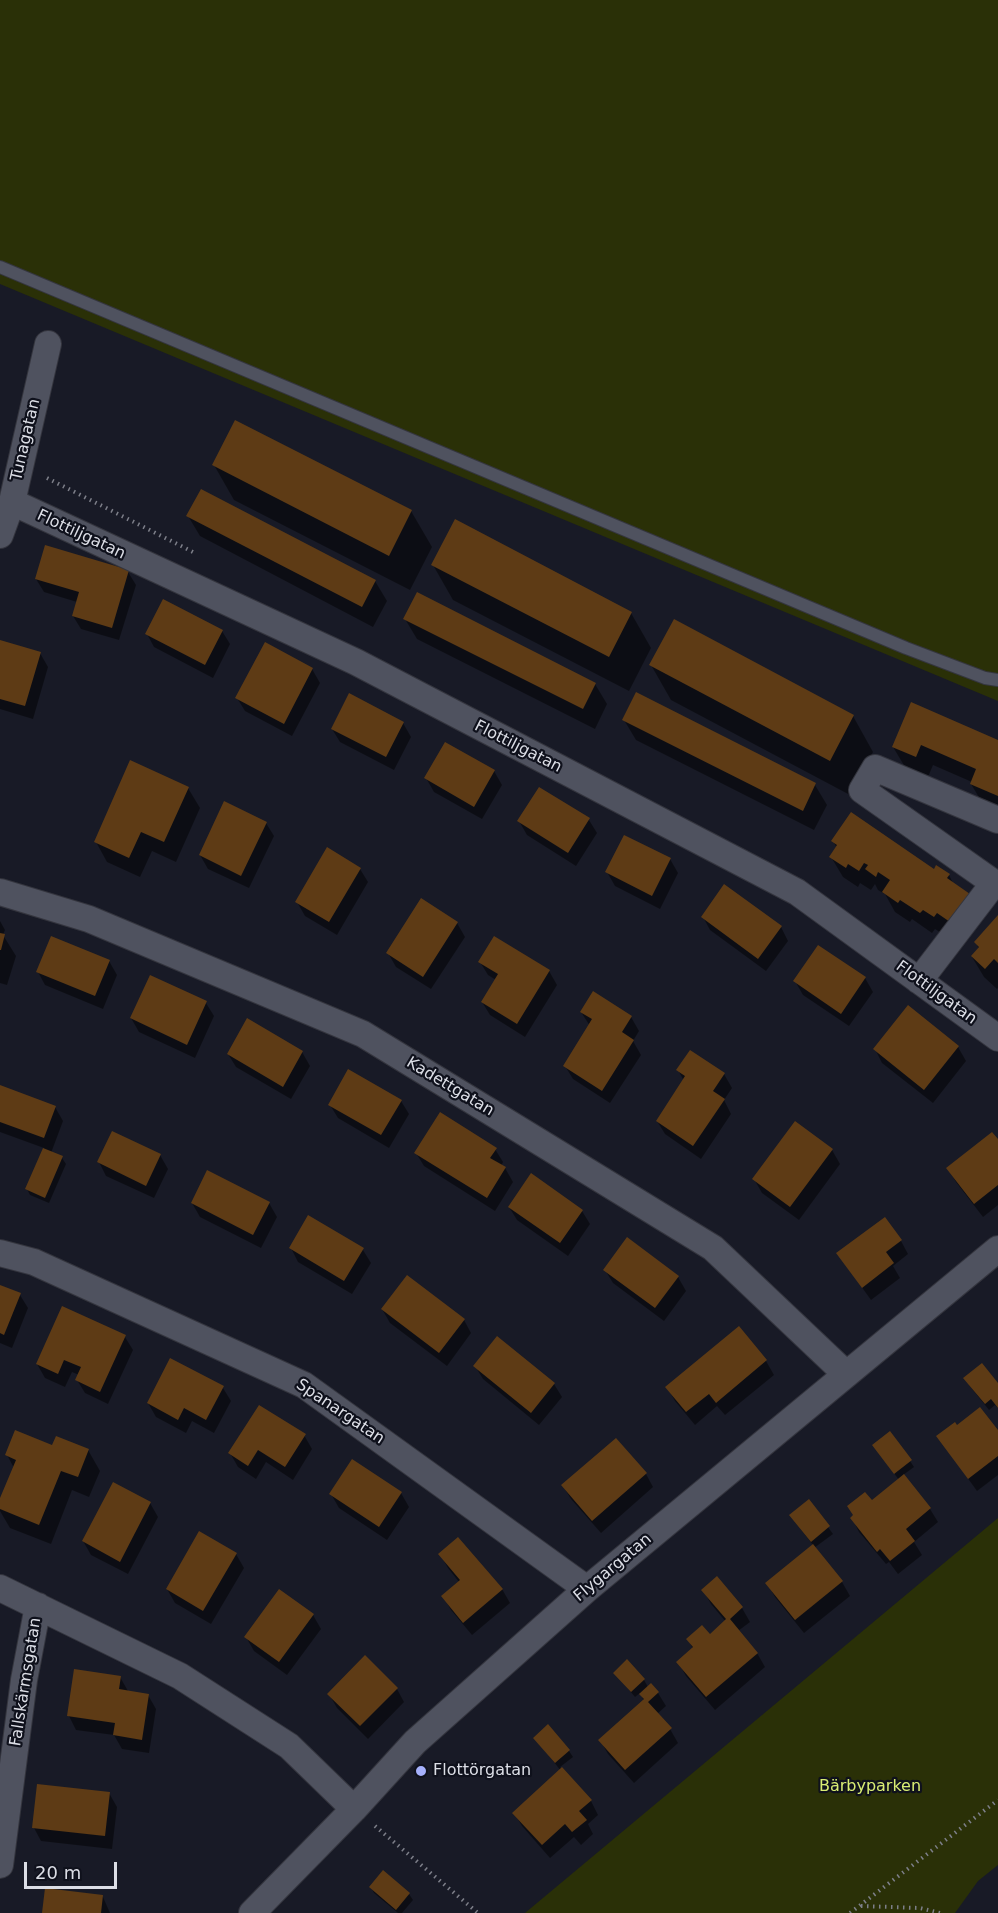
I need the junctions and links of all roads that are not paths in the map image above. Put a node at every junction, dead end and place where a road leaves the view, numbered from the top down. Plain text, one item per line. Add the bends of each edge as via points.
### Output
1 (0, 267) edge
2 (48, 344) dead end
3 (12, 502) junction
4 (0, 535) edge
5 (998, 680) edge
6 (998, 820) edge
7 (997, 882) edge
8 (0, 892) edge
9 (920, 981) junction
10 (998, 1038) edge
11 (998, 1249) edge
12 (0, 1253) edge
13 (846, 1374) junction
14 (0, 1588) edge
15 (587, 1590) junction
16 (38, 1606) junction
17 (354, 1809) junction
18 (0, 1865) edge
19 (252, 1913) edge

1 - 5 lane via 906,648
2 - 3 street, Tunagatan
3 - 4 street, Tunagatan
3 - 9 street, Flottiljgatan via 356,662 797,892
6 - 7 street via 875,768 862,790
7 - 9 street
8 - 13 street, Kadettgatan via 89,919 363,1034 713,1248
9 - 10 street, Flottiljgatan
11 - 13 street, Flygargatan
12 - 15 street, Spanargatan via 34,1262 304,1385
13 - 15 street, Flygargatan
14 - 16 street
15 - 17 street, Flygargatan via 415,1742
16 - 17 street via 180,1676 249,1720 289,1746
16 - 18 street, Fallskärmsgatan via 24,1680
17 - 19 street, Flygargatan

